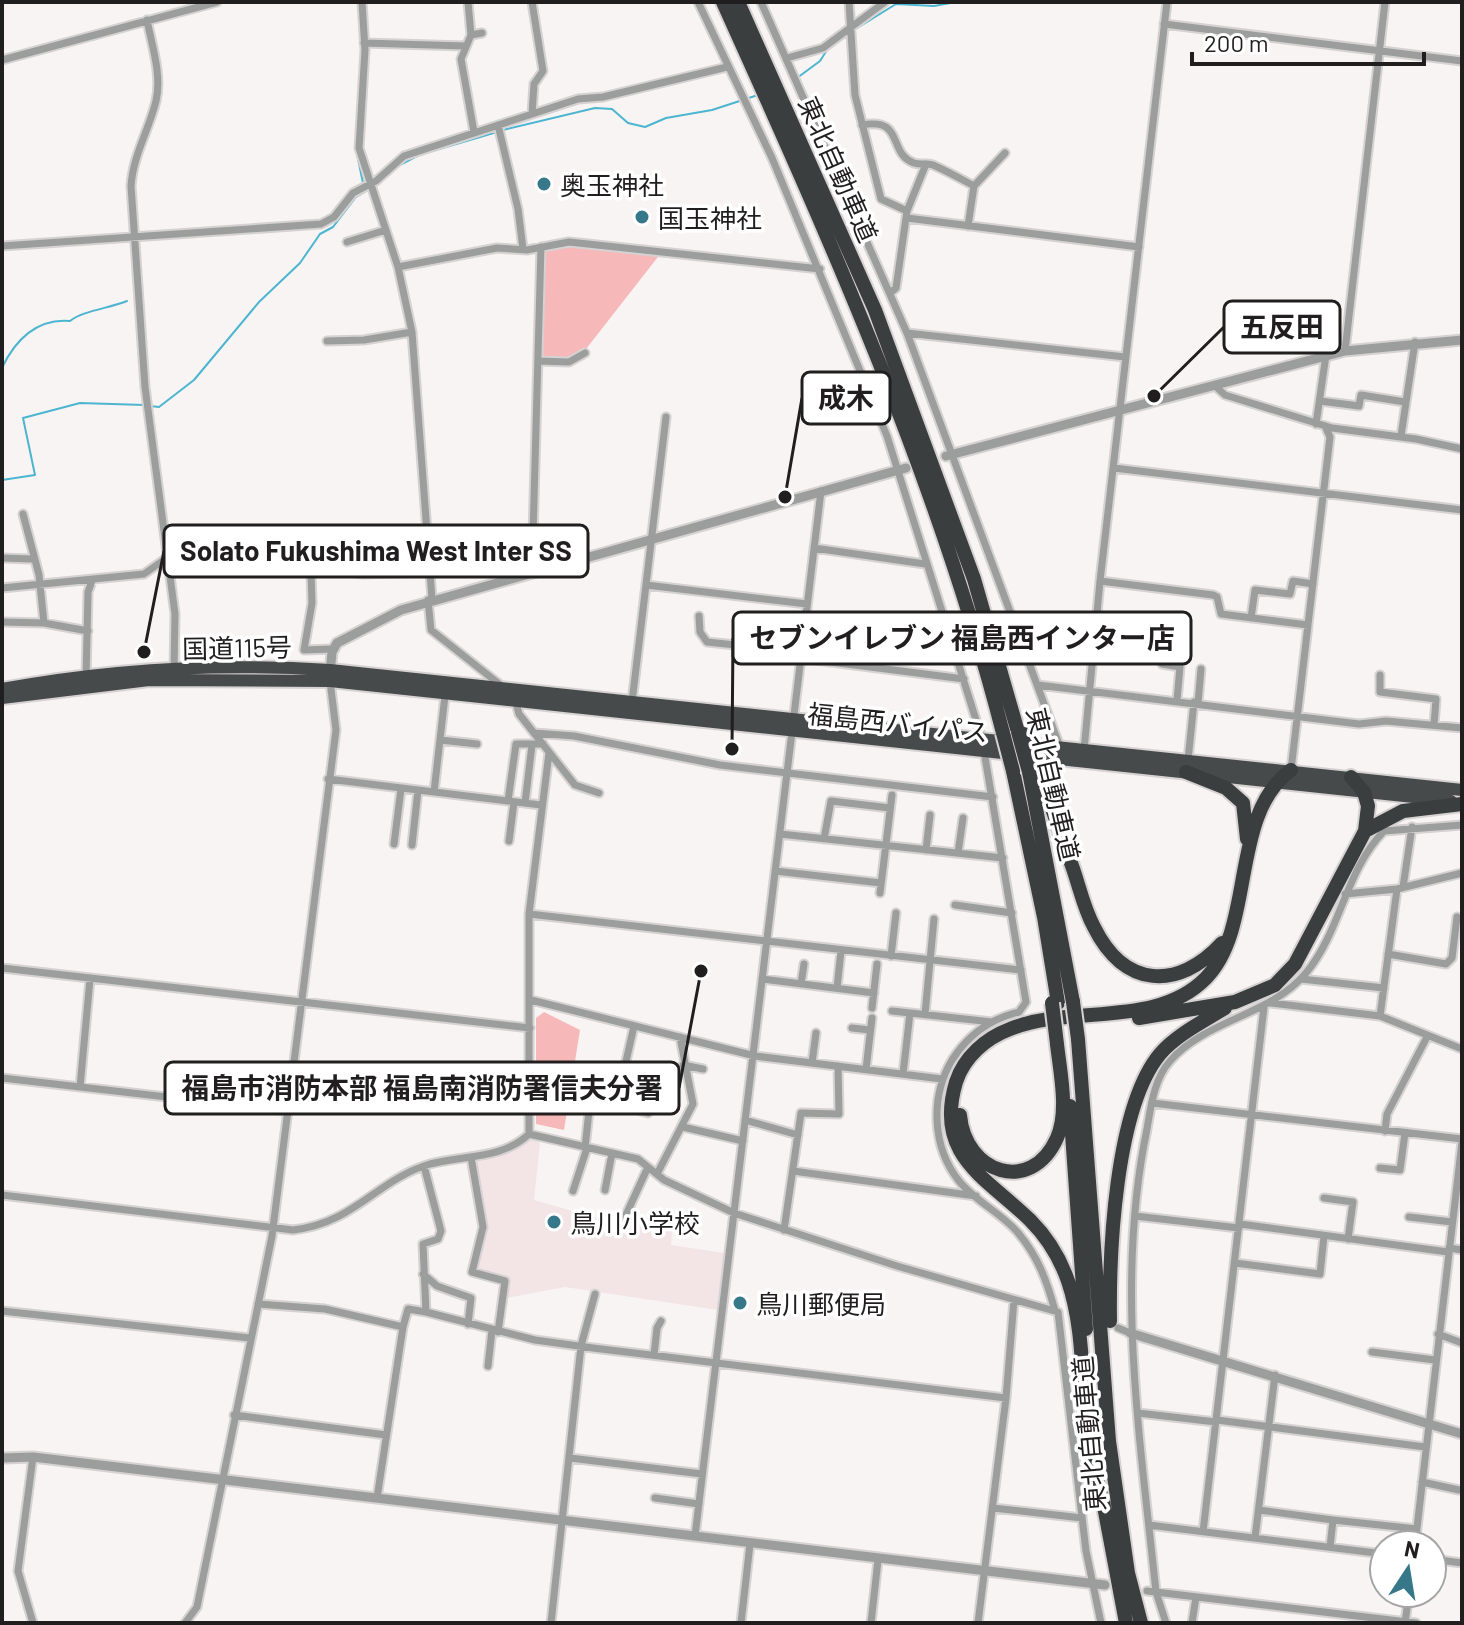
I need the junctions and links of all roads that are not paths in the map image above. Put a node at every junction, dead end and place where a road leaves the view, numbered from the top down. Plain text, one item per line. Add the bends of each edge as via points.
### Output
1 (217, 2) edge
2 (362, 2) edge
3 (468, 2) edge
4 (532, 2) edge
5 (698, 2) edge
6 (723, 2) edge
7 (738, 2) edge
8 (761, 2) edge
9 (849, 2) edge
10 (885, 2) edge
11 (1167, 2) edge
12 (1385, 2) edge
13 (147, 20) junction
14 (1164, 24) junction
15 (850, 27) junction
16 (482, 33) dead end
17 (471, 35) junction
18 (364, 43) junction
19 (465, 46) junction
20 (1378, 49) junction
21 (787, 58) junction
22 (2, 60) edge
23 (1462, 61) edge
24 (758, 62) junction
25 (727, 67) junction
26 (774, 97) junction
27 (532, 114) junction
28 (498, 125) junction
29 (862, 125) junction
30 (474, 132) junction
31 (1005, 153) dead end
32 (926, 164) junction
33 (369, 185) junction
34 (974, 186) junction
35 (907, 214) junction
36 (968, 226) junction
37 (386, 230) junction
38 (133, 237) junction
39 (347, 242) dead end
40 (2, 246) edge
41 (541, 247) junction
42 (1139, 247) junction
43 (523, 249) junction
44 (398, 267) junction
45 (820, 269) junction
46 (890, 293) junction
47 (412, 332) junction
48 (907, 333) junction
49 (1462, 340) edge
50 (327, 341) dead end
51 (1415, 342) junction
52 (1345, 351) junction
53 (585, 353) dead end
54 (1326, 355) junction
55 (1125, 357) junction
56 (538, 361) junction
57 (1212, 383) junction
58 (1320, 401) junction
59 (1405, 402) junction
60 (1120, 410) junction
61 (666, 417) dead end
62 (1320, 425) junction
63 (1401, 436) junction
64 (1462, 449) edge
65 (949, 455) junction
66 (1114, 468) junction
67 (902, 469) junction
68 (821, 491) junction
69 (1322, 493) junction
70 (1462, 510) edge
71 (23, 514) dead end
72 (654, 538) junction
73 (814, 548) junction
74 (168, 557) junction
75 (2, 558) edge
76 (32, 559) junction
77 (925, 564) junction
78 (532, 571) junction
79 (429, 572) junction
80 (92, 581) junction
81 (1100, 581) junction
82 (1313, 584) junction
83 (41, 585) junction
84 (646, 585) junction
85 (2, 588) edge
86 (430, 600) junction
87 (807, 604) junction
88 (699, 616) dead end
89 (1251, 618) junction
90 (2, 622) edge
91 (44, 623) junction
92 (1308, 625) junction
93 (88, 631) junction
94 (333, 649) junction
95 (801, 655) junction
96 (1162, 664) dead end
97 (1201, 669) dead end
98 (175, 674) junction
99 (1380, 675) dead end
100 (330, 676) junction
101 (964, 679) junction
102 (86, 681) junction
103 (1038, 685) junction
104 (503, 687) junction
105 (2, 689) edge
106 (1089, 691) junction
107 (445, 696) junction
108 (2, 698) edge
109 (1177, 700) junction
110 (632, 702) junction
111 (1196, 702) junction
112 (516, 703) junction
113 (1298, 717) junction
114 (1434, 725) junction
115 (792, 726) junction
116 (1462, 728) edge
117 (534, 733) junction
118 (1017, 733) junction
119 (982, 739) junction
120 (440, 740) junction
121 (477, 744) dead end
122 (543, 744) junction
123 (532, 745) junction
124 (1060, 747) junction
125 (1084, 750) junction
126 (549, 753) junction
127 (983, 753) junction
128 (1187, 766) junction
129 (1291, 770) junction
130 (1034, 771) junction
131 (787, 773) junction
132 (1351, 777) junction
133 (328, 779) junction
134 (1274, 783) junction
135 (401, 789) junction
136 (418, 790) junction
137 (1462, 790) edge
138 (434, 792) junction
139 (1364, 792) junction
140 (599, 793) dead end
141 (892, 795) dead end
142 (993, 797) junction
143 (511, 801) junction
144 (525, 803) junction
145 (1462, 803) edge
146 (541, 805) junction
147 (890, 808) junction
148 (930, 815) dead end
149 (963, 818) dead end
150 (1462, 825) edge
151 (1412, 827) junction
152 (1365, 831) junction
153 (780, 834) junction
154 (824, 839) junction
155 (509, 841) dead end
156 (394, 844) dead end
157 (412, 845) dead end
158 (886, 845) junction
159 (926, 850) junction
160 (958, 853) junction
161 (1248, 856) junction
162 (1003, 858) junction
163 (775, 871) junction
164 (1462, 873) edge
165 (881, 883) junction
166 (1400, 888) junction
167 (880, 893) dead end
168 (1345, 894) junction
169 (955, 905) dead end
170 (896, 913) dead end
171 (1012, 913) junction
172 (529, 914) junction
173 (1457, 917) dead end
174 (934, 919) dead end
175 (1228, 938) junction
176 (767, 942) junction
177 (841, 951) junction
178 (1388, 954) junction
179 (891, 956) junction
180 (929, 961) junction
181 (804, 964) dead end
182 (877, 964) dead end
183 (2, 968) edge
184 (1021, 970) junction
185 (90, 979) junction
186 (762, 979) junction
187 (1301, 979) junction
188 (801, 984) junction
189 (837, 988) junction
190 (1384, 988) junction
191 (874, 993) junction
192 (531, 1000) junction
193 (302, 1002) junction
194 (1235, 1002) junction
195 (1268, 1005) junction
196 (872, 1008) dead end
197 (892, 1011) dead end
198 (910, 1013) junction
199 (925, 1014) junction
200 (1380, 1016) junction
201 (872, 1018) dead end
202 (992, 1022) junction
203 (634, 1026) junction
204 (530, 1028) junction
205 (852, 1028) dead end
206 (870, 1030) junction
207 (816, 1033) dead end
208 (680, 1037) junction
209 (1427, 1037) junction
210 (1066, 1042) junction
211 (1462, 1049) edge
212 (755, 1056) junction
213 (812, 1063) junction
214 (683, 1065) junction
215 (838, 1066) junction
216 (703, 1069) dead end
217 (866, 1069) junction
218 (903, 1074) junction
219 (2, 1078) edge
220 (942, 1079) junction
221 (80, 1087) junction
222 (617, 1101) junction
223 (1152, 1103) junction
224 (288, 1111) junction
225 (648, 1113) dead end
226 (1252, 1115) junction
227 (745, 1120) junction
228 (683, 1127) junction
229 (1385, 1131) junction
230 (1405, 1133) junction
231 (529, 1134) junction
232 (798, 1135) junction
233 (743, 1141) junction
234 (1462, 1141) edge
235 (586, 1148) junction
236 (612, 1153) junction
237 (471, 1157) junction
238 (424, 1166) junction
239 (648, 1167) junction
240 (1380, 1168) dead end
241 (793, 1171) junction
242 (657, 1174) junction
243 (605, 1190) dead end
244 (573, 1191) dead end
245 (2, 1195) edge
246 (976, 1196) junction
247 (1324, 1198) dead end
248 (734, 1213) junction
249 (1135, 1216) junction
250 (1409, 1217) dead end
251 (624, 1219) dead end
252 (1452, 1222) junction
253 (1239, 1226) junction
254 (274, 1227) junction
255 (784, 1230) junction
256 (1324, 1236) junction
257 (1348, 1239) junction
258 (1449, 1250) junction
259 (1462, 1250) edge
260 (1235, 1263) junction
261 (423, 1274) junction
262 (595, 1294) dead end
263 (1014, 1300) junction
264 (258, 1304) junction
265 (2, 1311) edge
266 (1055, 1311) junction
267 (426, 1312) junction
268 (661, 1321) dead end
269 (468, 1324) junction
270 (403, 1327) junction
271 (1118, 1328) dead end
272 (495, 1331) junction
273 (1130, 1333) junction
274 (1438, 1334) junction
275 (250, 1338) junction
276 (1462, 1343) edge
277 (581, 1346) junction
278 (1372, 1352) dead end
279 (654, 1355) junction
280 (1224, 1359) junction
281 (1435, 1360) junction
282 (716, 1363) junction
283 (488, 1366) dead end
284 (1275, 1375) junction
285 (1006, 1398) junction
286 (1138, 1413) junction
287 (234, 1415) junction
288 (1427, 1420) junction
289 (1216, 1421) junction
290 (1269, 1427) junction
291 (1462, 1434) edge
292 (386, 1435) junction
293 (1425, 1447) junction
294 (33, 1457) junction
295 (2, 1458) edge
296 (570, 1458) junction
297 (702, 1474) junction
298 (220, 1479) junction
299 (1422, 1482) junction
300 (1459, 1490) dead end
301 (377, 1498) junction
302 (655, 1498) dead end
303 (699, 1504) junction
304 (993, 1508) junction
305 (1111, 1509) junction
306 (1259, 1510) junction
307 (1082, 1518) junction
308 (1333, 1520) junction
309 (562, 1522) junction
310 (1149, 1525) junction
311 (1417, 1529) joint
312 (1203, 1532) junction
313 (695, 1536) junction
314 (1255, 1538) junction
315 (750, 1544) junction
316 (1330, 1547) junction
317 (1368, 1552) edge
318 (878, 1560) junction
319 (983, 1571) junction
320 (1091, 1583) junction
321 (1105, 1585) dead end
322 (1152, 1592) junction
323 (1196, 1597) junction
324 (1405, 1622) edge
325 (33, 1623) edge
326 (185, 1623) edge
327 (551, 1623) edge
328 (741, 1623) edge
329 (871, 1623) edge
330 (978, 1623) edge
331 (1101, 1623) edge
332 (1126, 1623) edge
333 (1141, 1623) edge
334 (1166, 1623) edge
335 (1192, 1623) edge
336 (1416, 1623) edge

1 - 13 street
2 - 18 street
3 - 17 street
4 - 27 street via 543,71 534,84
5 - 25 street
6 - 24 highway, 東北自動車道
7 - 24 highway, 東北自動車道
8 - 21 street
9 - 15 street
10 - 15 street
11 - 14 street
12 - 20 street
13 - 22 street
13 - 38 street via 157,99 132,176
14 - 20 street
14 - 42 street
15 - 21 street via 823,48
15 - 29 street
16 - 17 street
17 - 19 street
18 - 19 street
18 - 33 street via 358,137
19 - 30 street via 461,59
20 - 23 street
20 - 52 street
21 - 46 street
24 - 26 highway, 東北自動車道
25 - 27 street
25 - 45 street
26 - 118 highway, 東北自動車道
26 - 118 highway, 東北自動車道 via 875,310 974,579
27 - 28 street
28 - 30 street
28 - 43 street
29 - 32 street via 885,125 904,155
29 - 35 street via 881,199
30 - 33 street via 404,156
31 - 34 street
32 - 34 street
32 - 35 street
33 - 37 street
33 - 38 street via 321,224
34 - 36 street
35 - 36 street
35 - 46 street via 896,288
36 - 42 street
37 - 39 street
37 - 44 street
38 - 40 street
38 - 74 street via 146,399
41 - 43 street
41 - 45 street via 599,243
41 - 56 street
42 - 55 street
43 - 44 street via 497,248
44 - 47 street
45 - 67 street
46 - 48 street
47 - 50 street
47 - 79 street
48 - 55 street
48 - 65 street
49 - 51 street
51 - 52 street
51 - 59 street
52 - 54 street
53 - 56 street via 569,362
54 - 57 street
54 - 58 street
55 - 60 street
56 - 78 street
57 - 60 street
57 - 62 street via 1225,395
58 - 59 street via 1359,406 1361,395
58 - 62 street
59 - 63 street
60 - 65 street
60 - 66 street
61 - 72 street
62 - 63 street
62 - 69 street via 1330,437
63 - 64 street
65 - 103 street
66 - 69 street
66 - 81 street
67 - 68 street
67 - 77 street
68 - 72 street
68 - 73 street
69 - 70 street
69 - 82 street
71 - 76 street
72 - 78 street
72 - 84 street
73 - 77 street
73 - 87 street
74 - 80 street via 149,573
74 - 98 street
75 - 76 street
76 - 83 street
77 - 101 street
78 - 86 street
79 - 86 street
79 - 94 street via 311,573 304,650
80 - 83 street
80 - 93 street
81 - 89 street via 1213,595 1221,614
81 - 106 street
82 - 89 street via 1293,581 1290,594 1255,590
82 - 92 street
83 - 85 street
83 - 91 street
84 - 87 street
84 - 110 street
86 - 94 street via 354,632
86 - 104 street via 431,630
87 - 95 street
88 - 95 street via 707,642
89 - 92 street
90 - 91 street
91 - 93 street
92 - 113 street
93 - 102 street
94 - 100 street
95 - 101 street
95 - 115 street
96 - 109 street via 1180,667
97 - 111 street
98 - 100 highway, 国道115号
98 - 102 highway, 国道115号
99 - 114 street via 1380,692 1436,699
100 - 104 highway, 福島西バイパス
100 - 107 highway, 福島西バイパス
100 - 133 street via 336,730
101 - 119 street
102 - 105 highway, 国道115号
102 - 108 highway, 国道115号
103 - 106 street
103 - 124 street
104 - 110 highway, 福島西バイパス
106 - 109 street
106 - 125 street
107 - 112 highway, 福島西バイパス
107 - 120 street
109 - 111 street
110 - 115 highway, 福島西バイパス
111 - 113 street
111 - 128 street
112 - 115 highway, 福島西バイパス
112 - 117 street
113 - 114 street
113 - 129 street
114 - 116 street
115 - 119 highway, 福島西バイパス
115 - 127 highway, 福島西バイパス
115 - 131 street
117 - 122 street
117 - 131 street
118 - 130 highway, bridge
118 - 210 highway, 東北自動車道, bridge via 1013,771
119 - 124 highway, 福島西バイパス
119 - 127 street
120 - 121 street
120 - 138 street
122 - 123 street
122 - 126 street
123 - 143 street via 516,744
123 - 144 street
124 - 125 highway, 福島西バイパス
125 - 128 highway, 福島西バイパス
126 - 140 street via 575,785
126 - 146 street
127 - 128 highway, 福島西バイパス
127 - 142 street
128 - 129 highway, 福島西バイパス
128 - 134 highway, 福島西バイパス
128 - 161 highway via 1243,803
129 - 132 highway, 福島西バイパス
129 - 134 highway
130 - 175 highway via 1087,912 1115,959 1137,972 1170,977 1201,965
130 - 210 highway, 東北自動車道, bridge via 1073,1002
131 - 142 street
131 - 153 street
132 - 137 highway, 福島西バイパス
132 - 139 highway
133 - 135 street
133 - 193 street
134 - 139 highway, 福島西バイパス
134 - 161 highway
135 - 136 street
135 - 156 street
136 - 138 street
136 - 157 street
138 - 143 street
139 - 145 highway, 福島西バイパス
139 - 152 highway
141 - 147 street
142 - 162 street
143 - 144 street
143 - 155 street
144 - 146 street
145 - 152 highway via 1403,811
146 - 172 street
147 - 154 street via 831,801
147 - 158 street
148 - 159 street
149 - 160 street
150 - 151 street
151 - 166 street
151 - 168 street via 1384,831 1365,853
152 - 194 highway via 1295,964 1275,985
153 - 154 street
153 - 163 street
154 - 158 street
158 - 159 street
158 - 165 street
159 - 160 street
160 - 162 street
161 - 175 highway
162 - 171 street
163 - 165 street
163 - 176 street
164 - 166 street
165 - 167 street
166 - 168 street
166 - 178 street
168 - 187 street via 1317,958
169 - 171 street
170 - 179 street
171 - 184 street
172 - 176 street
172 - 192 street
173 - 178 street via 1452,958 1446,964
174 - 180 street
175 - 305 highway via 1213,970 1181,997 1153,1007 1013,1027 976,1050 954,1092 951,1121 960,1151 979,1176 1043,1235 1066,1276 1077,1322 1088,1439
176 - 177 street
176 - 186 street
177 - 179 street
177 - 189 street
178 - 190 street
179 - 180 street
180 - 184 street
180 - 199 street
181 - 188 street
182 - 191 street
183 - 185 street
184 - 202 street via 1024,1007
185 - 193 street
185 - 221 street
186 - 188 street
186 - 212 street
187 - 190 street
187 - 195 street
188 - 189 street
189 - 191 street
190 - 200 street
191 - 196 street
192 - 203 street
192 - 204 street
193 - 204 street
193 - 224 street
194 - 210 highway via 1029,1033 997,1045 973,1068 960,1109 969,1146 992,1168 1026,1169 1046,1155 1057,1138
194 - 305 highway via 1176,1040 1150,1069 1119,1170 1109,1288
195 - 200 street
195 - 223 street via 1179,1053 1159,1079
195 - 226 street
197 - 198 street
198 - 199 street
198 - 218 street
199 - 202 street
200 - 209 street
201 - 206 street
202 - 220 street via 966,1038
203 - 208 street
203 - 222 street
204 - 231 street
205 - 206 street
206 - 217 street
207 - 213 street
208 - 212 street
208 - 214 street
209 - 211 street
209 - 229 street via 1387,1114
210 - 305 highway, 東北自動車道 via 1088,1365
212 - 213 street
212 - 227 street
213 - 215 street
214 - 216 street
214 - 228 street via 693,1104
215 - 217 street
215 - 232 street via 839,1114 803,1111
217 - 218 street
218 - 220 street
219 - 221 street
220 - 246 street via 936,1109 941,1146 959,1181
221 - 224 street
222 - 225 street
222 - 235 street via 603,1095 589,1111
223 - 226 street
223 - 249 street
224 - 254 street
226 - 229 street
226 - 253 street
227 - 232 street
227 - 233 street
228 - 233 street
228 - 242 street
229 - 230 street
230 - 234 street
230 - 240 street via 1400,1170
231 - 235 street
231 - 237 street via 510,1148
232 - 241 street
233 - 248 street
234 - 252 street
235 - 236 street
235 - 244 street
236 - 239 street
236 - 243 street
237 - 238 street
237 - 272 street via 483,1227 472,1272 505,1281
238 - 254 street via 322,1226
238 - 261 street via 441,1231 438,1239 423,1244
239 - 242 street
239 - 251 street
241 - 246 street
241 - 255 street
242 - 248 street
245 - 254 street
246 - 266 street via 1017,1231 1039,1262
247 - 257 street via 1353,1202
248 - 255 street
248 - 282 street
249 - 253 street
249 - 273 street
250 - 252 street
252 - 258 street
253 - 256 street
253 - 260 street
254 - 264 street
255 - 263 street
256 - 257 street
256 - 260 street via 1320,1274
257 - 258 street
258 - 259 street
258 - 274 street
260 - 280 street
261 - 267 street
261 - 269 street via 437,1286 471,1298
262 - 277 street
263 - 266 street
263 - 285 street
264 - 270 street via 325,1309
264 - 275 street
265 - 275 street
266 - 307 street
267 - 269 street
267 - 270 street via 408,1309
268 - 279 street
269 - 272 street
270 - 292 street
271 - 273 street
272 - 277 street
272 - 283 street
273 - 280 street
273 - 286 street
274 - 276 street
274 - 281 street
275 - 287 street
277 - 279 street
277 - 296 street
278 - 281 street
279 - 282 street
280 - 284 street
280 - 289 street
281 - 288 street
282 - 285 street
282 - 297 street
284 - 288 street
284 - 290 street
285 - 304 street
286 - 289 street
286 - 310 street
287 - 292 street
287 - 298 street
288 - 291 street
288 - 293 street
289 - 290 street
289 - 312 street
290 - 293 street
290 - 306 street
292 - 301 street
293 - 299 street
294 - 295 street
294 - 298 street
294 - 325 street via 18,1571
296 - 297 street
296 - 309 street
297 - 303 street
298 - 301 street
298 - 326 street via 197,1607
299 - 300 street
299 - 311 street
301 - 309 street
302 - 303 street
303 - 313 street
304 - 307 street
304 - 319 street
305 - 332 highway, 東北自動車道
305 - 333 highway, 東北自動車道
306 - 308 street
306 - 314 street
307 - 320 street
308 - 311 street
308 - 316 street
309 - 313 street
309 - 327 street
310 - 312 street
310 - 322 street
312 - 314 street
313 - 315 street
314 - 316 street
315 - 318 street
315 - 328 street
316 - 317 street
318 - 319 street
318 - 329 street
319 - 320 street
319 - 330 street
320 - 321 street
320 - 331 street
322 - 323 street
322 - 334 street
323 - 324 street
323 - 335 street
324 - 336 street

